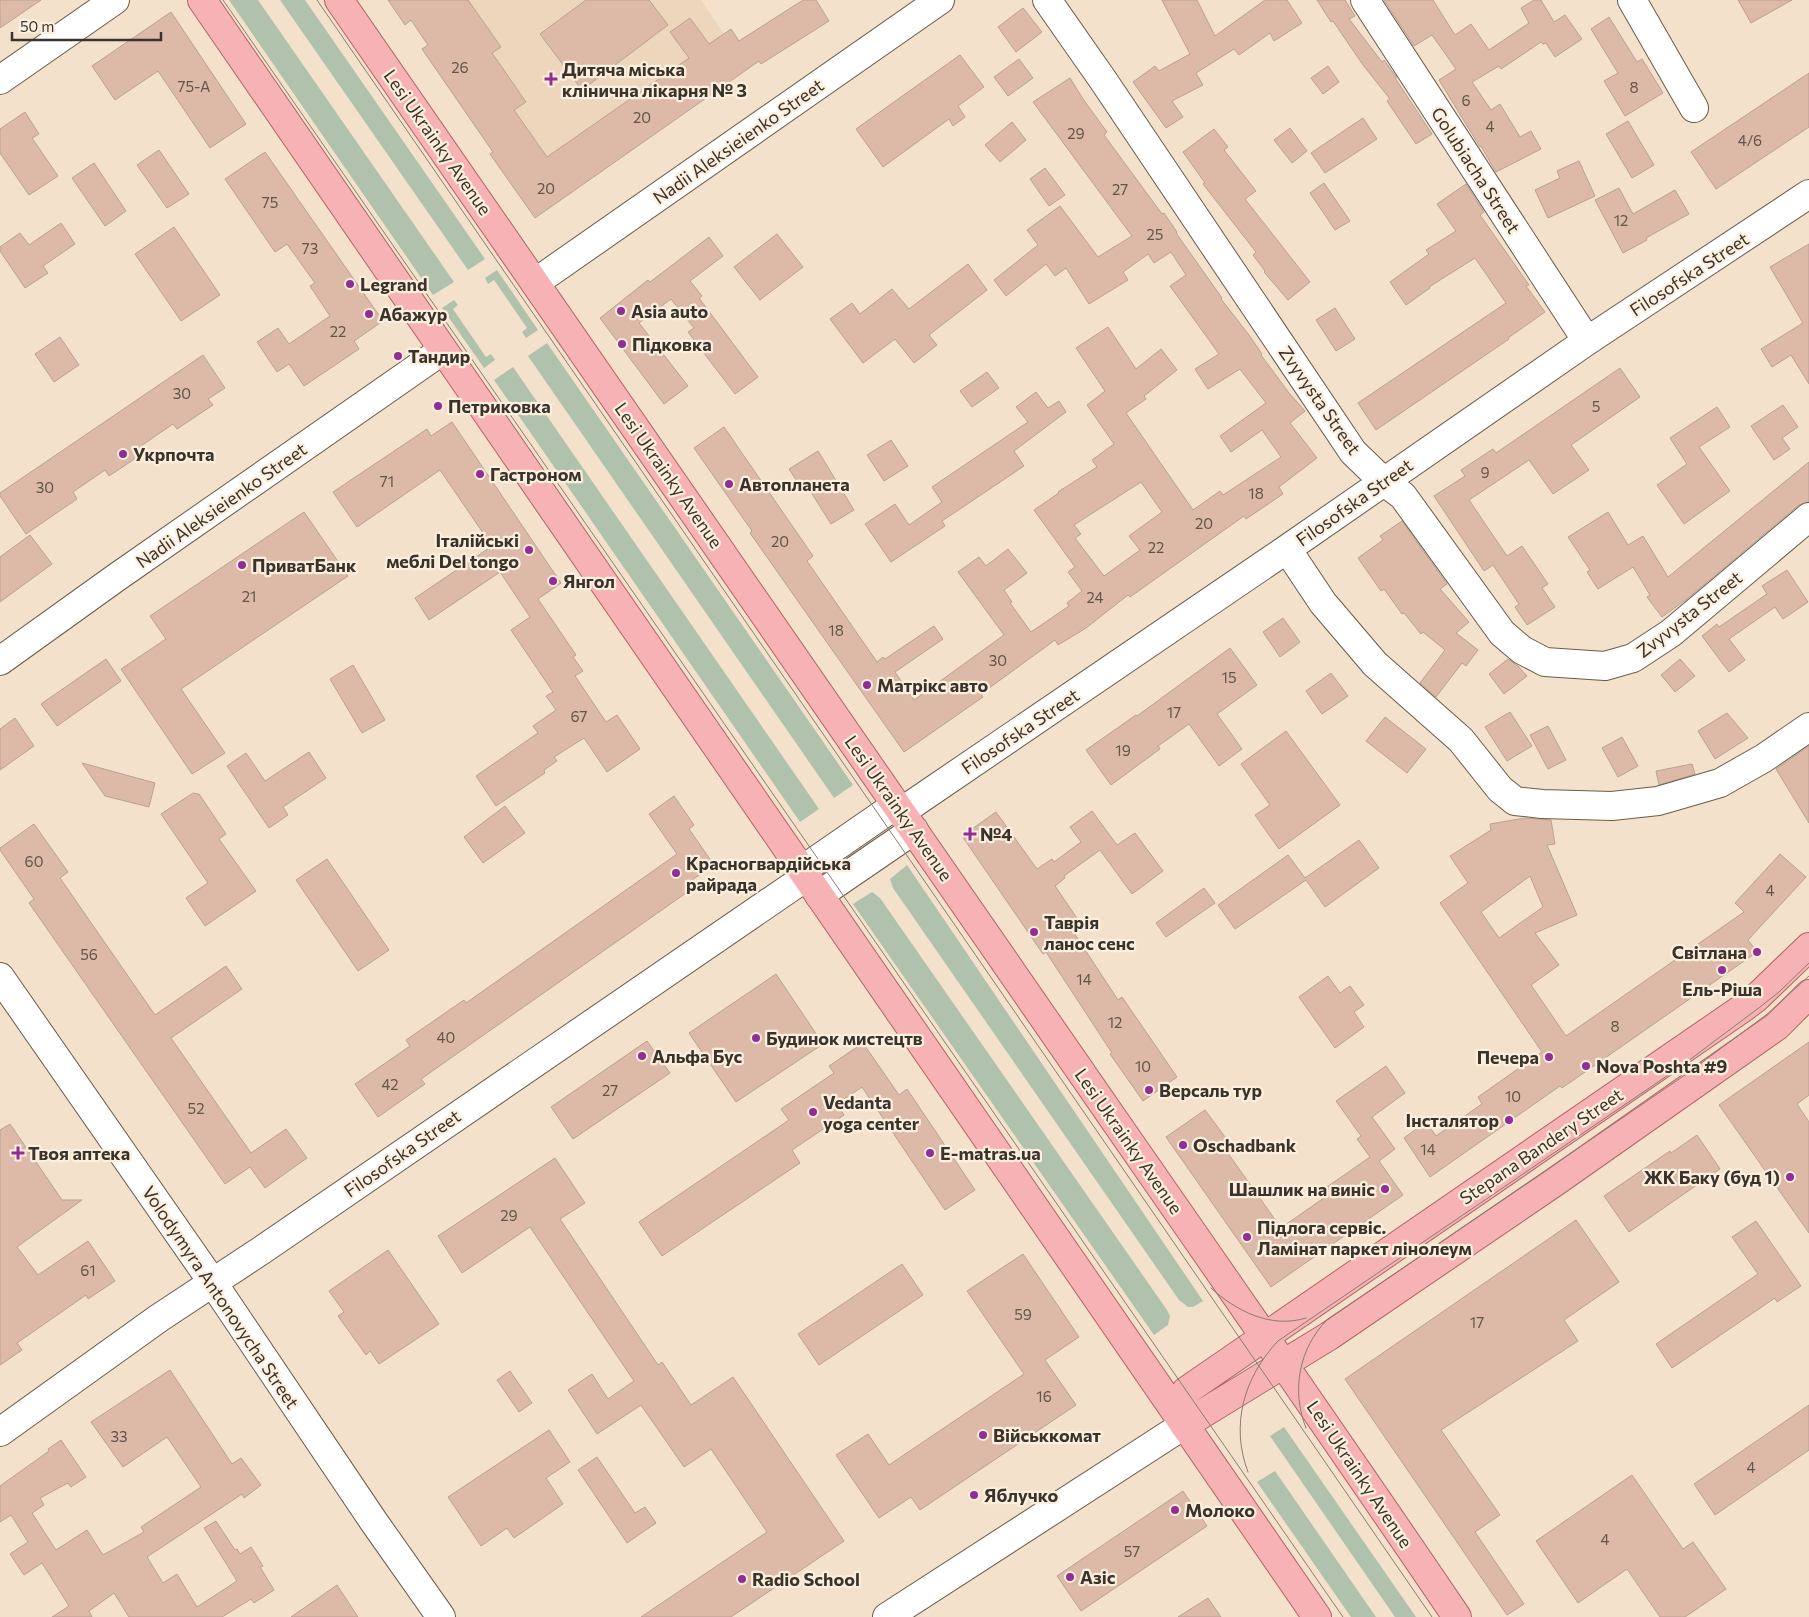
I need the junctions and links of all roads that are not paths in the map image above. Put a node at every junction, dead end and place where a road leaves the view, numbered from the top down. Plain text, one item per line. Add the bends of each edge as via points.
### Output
1 (115, 0) edge
2 (202, 0) edge
3 (339, 0) edge
4 (940, 0) edge
5 (1046, 0) edge
6 (1365, 0) edge
7 (1632, 0) edge
8 (0, 80) edge
9 (1694, 108) dead end
10 (1809, 194) edge
11 (536, 282) junction
12 (1587, 340) junction
13 (443, 350) junction
14 (1384, 481) junction
15 (1809, 517) edge
16 (1286, 549) junction
17 (0, 661) edge
18 (1809, 727) edge
19 (904, 815) junction
20 (809, 880) junction
21 (1809, 947) edge
22 (0, 977) edge
23 (1809, 994) edge
24 (213, 1283) junction
25 (1231, 1287) junction
26 (1309, 1305) junction
27 (1265, 1336) junction
28 (1329, 1336) junction
29 (1285, 1364) junction
30 (1184, 1425) junction
31 (1328, 1428) junction
32 (0, 1432) edge
33 (441, 1617) edge
34 (887, 1617) edge
35 (1316, 1617) edge
36 (1457, 1617) edge

1 - 8 street
2 - 13 main road
3 - 11 main road, Lesi Ukrainky Avenue
4 - 11 street, Nadii Aleksieienko Street
5 - 14 street, Zvyvysta Street via 1353,452
6 - 12 street, Golubiacha Street
7 - 9 street
10 - 12 street, Filosofska Street
11 - 19 main road, Lesi Ukrainky Avenue
12 - 14 street, Filosofska Street
13 - 17 street, Nadii Aleksieienko Street
13 - 20 main road
14 - 15 street, Zvyvysta Street via 1403,496 1502,633 1522,650 1545,662 1605,666 1633,658 1671,633
14 - 16 street, Filosofska Street
16 - 18 street via 1323,602 1375,664 1461,740 1500,789 1515,801 1612,806 1658,801 1720,783
16 - 19 street, Filosofska Street
19 - 20 street, Filosofska Street
19 - 25 main road, Lesi Ukrainky Avenue
20 - 24 street, Filosofska Street
20 - 30 main road
21 - 26 main road, Stepana Bandery Street via 1745,1006
22 - 24 street, Volodymyra Antonovycha Street
23 - 28 main road via 1777,1026
24 - 32 street, Filosofska Street
24 - 33 street, Volodymyra Antonovycha Street
25 - 26 main road via 1242,1298 1272,1310 1298,1310
25 - 27 main road, Lesi Ukrainky Avenue
26 - 27 main road, Stepana Bandery Street
27 - 29 main road, Lesi Ukrainky Avenue
27 - 30 main road, Stepana Bandery Street via 1186,1391 1181,1399 1180,1412
28 - 29 main road
28 - 31 main road via 1315,1362 1313,1388
29 - 30 main road
29 - 31 main road, Lesi Ukrainky Avenue
30 - 34 street
30 - 35 main road
31 - 36 main road, Lesi Ukrainky Avenue

